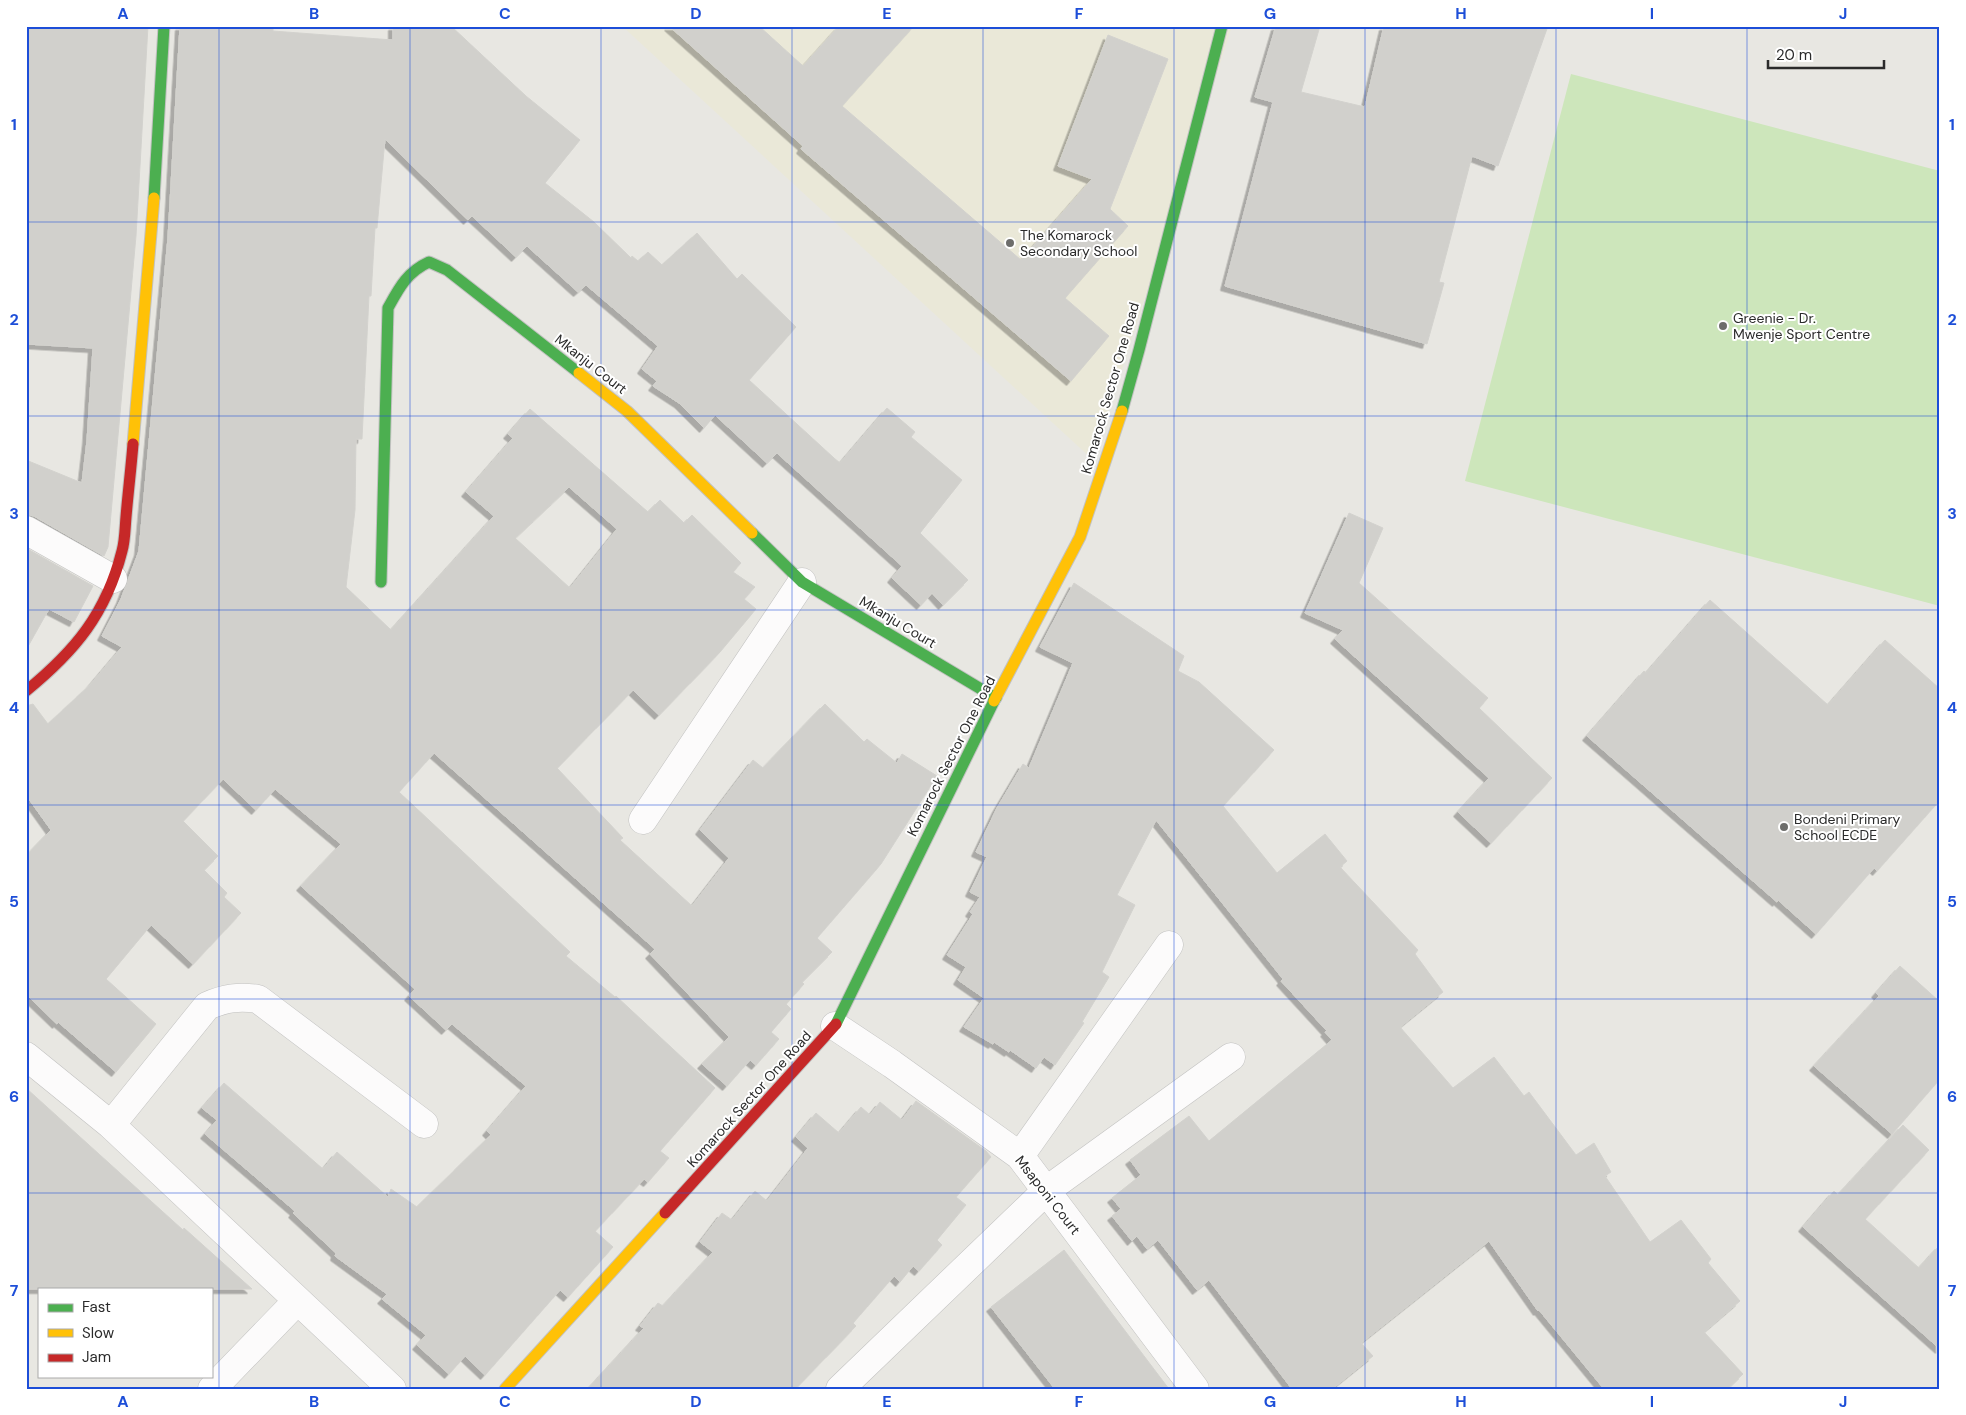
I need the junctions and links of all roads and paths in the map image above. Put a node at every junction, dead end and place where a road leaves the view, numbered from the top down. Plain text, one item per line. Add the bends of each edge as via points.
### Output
1 (164, 26) edge
2 (1222, 26) edge
3 (26, 530) edge
4 (113, 579) junction
5 (381, 582) dead end
6 (802, 582) junction
7 (29, 684) edge
8 (996, 698) junction
9 (643, 820) dead end
10 (1169, 946) dead end
11 (835, 1026) junction
12 (26, 1056) edge
13 (1230, 1057) dead end
14 (111, 1124) junction
15 (424, 1124) dead end
16 (1020, 1156) junction
17 (1047, 1190) junction
18 (297, 1300) junction
19 (212, 1389) edge
20 (392, 1389) edge
21 (505, 1389) edge
22 (840, 1389) edge
23 (1196, 1389) edge

1 - 4 street via 152,237 123,550
2 - 8 street, Komarock Sector One Road via 1114,438 1080,537
3 - 4 street
4 - 7 street via 95,619 66,656
5 - 6 street, Mkanju Court via 388,308 404,278 416,267 429,262 447,270 627,411
6 - 8 street, Mkanju Court
6 - 9 street
8 - 11 street, Komarock Sector One Road
10 - 16 street
11 - 16 street, Msaponi Court
11 - 21 street, Komarock Sector One Road
12 - 14 street
13 - 17 street
14 - 15 street via 207,1006 240,997 258,999
14 - 18 street
16 - 17 street, Msaponi Court
17 - 22 street
17 - 23 street, Msaponi Court
18 - 19 street
18 - 20 street

